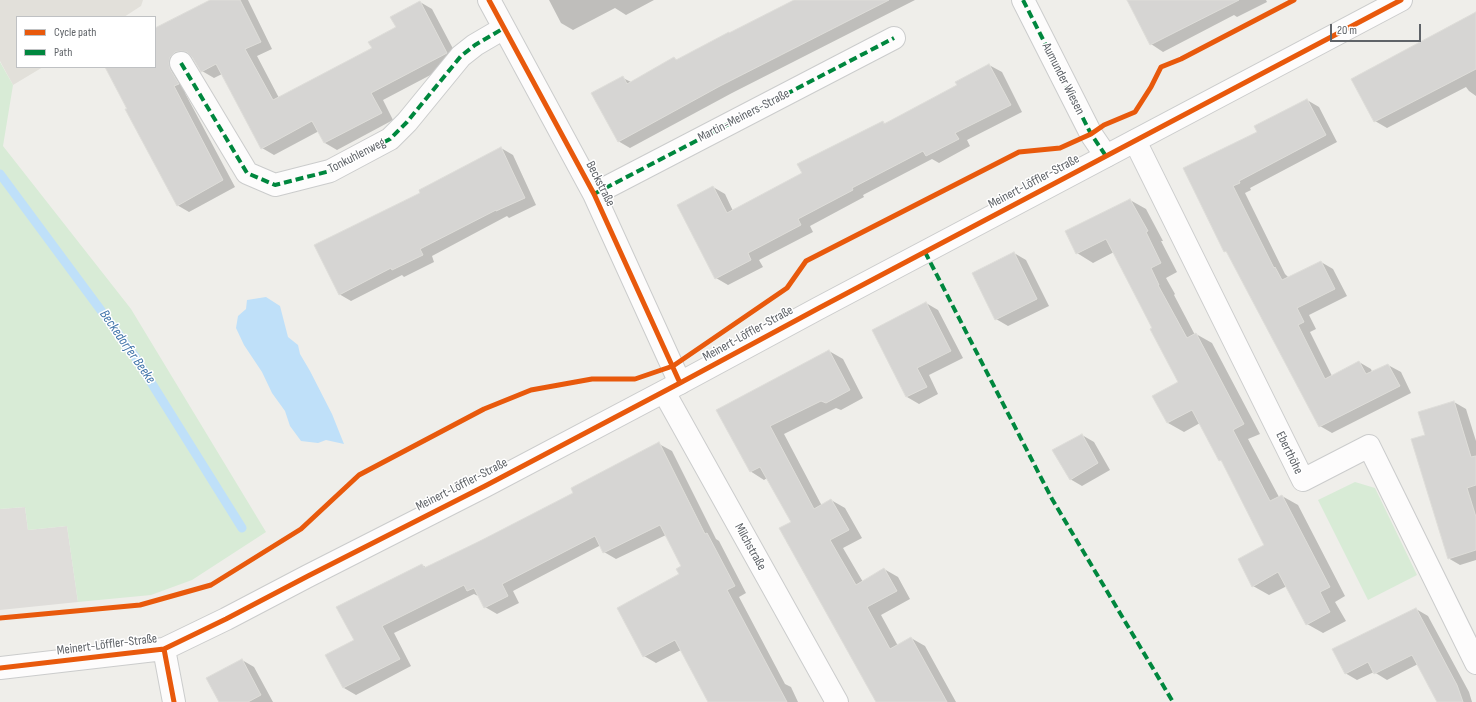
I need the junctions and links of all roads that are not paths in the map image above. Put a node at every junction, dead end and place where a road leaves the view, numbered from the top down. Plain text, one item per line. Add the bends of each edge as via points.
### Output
1 (489, 0) edge
2 (1023, 0) edge
3 (1401, 0) edge
4 (504, 28) junction
5 (894, 38) dead end
6 (181, 63) dead end
7 (1135, 141) junction
8 (1106, 156) junction
9 (594, 194) junction
10 (672, 388) junction
11 (164, 649) junction
12 (1476, 663) edge
13 (0, 668) edge
14 (174, 702) edge
15 (837, 702) edge

1 - 4 street, Beckstraße
2 - 8 street, Aumunder Wiesen via 1091,134
3 - 7 street, Meinert-Löffler-Straße
4 - 6 street, Tonkuhlenweg via 461,56 390,139 330,171 275,185 247,173
4 - 9 street, Beckstraße
5 - 9 street, Martin-Meiners-Straße
7 - 8 street, Meinert-Löffler-Straße
7 - 12 street, Eberthöhe via 1303,480 1369,446
8 - 10 street, Meinert-Löffler-Straße
9 - 10 street, Beckstraße
10 - 11 street, Meinert-Löffler-Straße
10 - 15 street, Milchstraße
11 - 13 street, Meinert-Löffler-Straße
11 - 14 street

